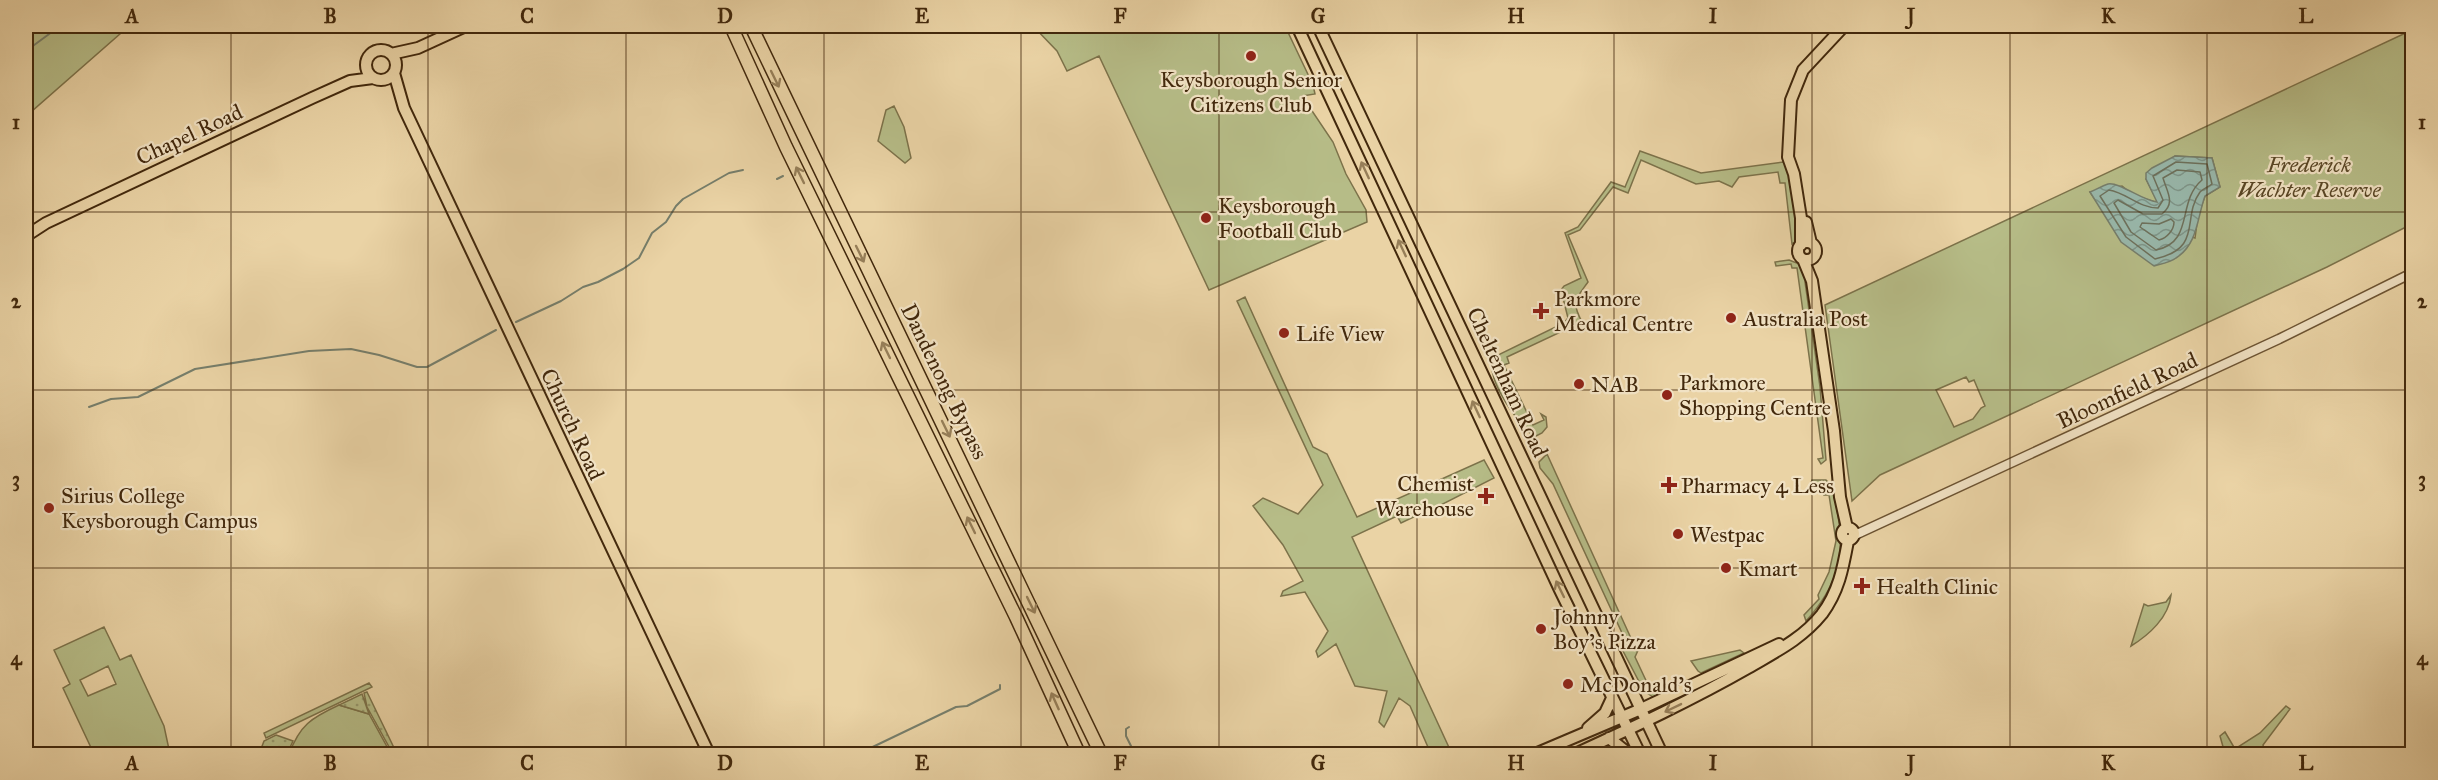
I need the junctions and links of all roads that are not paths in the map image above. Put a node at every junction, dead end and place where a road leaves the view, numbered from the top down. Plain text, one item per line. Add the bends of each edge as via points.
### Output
1 (466, 26) edge
2 (731, 26) edge
3 (751, 26) edge
4 (1297, 26) edge
5 (1318, 26) edge
6 (1844, 26) edge
7 (417, 48) junction
8 (391, 54) junction
9 (367, 66) junction
10 (395, 69) junction
11 (378, 79) junction
12 (350, 81) junction
13 (404, 108) junction
14 (1371, 138) junction
15 (1354, 146) junction
16 (1407, 215) junction
17 (46, 223) junction
18 (1390, 223) junction
19 (26, 229) edge
20 (26, 236) edge
21 (1806, 244) junction
22 (1808, 258) junction
23 (2412, 273) edge
24 (1520, 453) junction
25 (1501, 462) junction
26 (1850, 535) junction
27 (1732, 672) junction
28 (1693, 684) junction
29 (1698, 695) junction
30 (1612, 698) junction
31 (1641, 709) junction
32 (1622, 717) junction
33 (1646, 721) junction
34 (1628, 729) junction
35 (1573, 738) junction
36 (1609, 738) junction
37 (709, 754) edge
38 (1079, 754) edge
39 (1101, 754) edge
40 (1535, 754) edge
41 (1575, 754) edge
42 (1629, 754) edge
43 (1640, 754) edge
44 (1662, 754) edge

1 - 7 main road
38 -> 2 highway, Dandenong Bypass
3 -> 39 highway, Dandenong Bypass
4 - 15 main road, Cheltenham Road
5 - 14 main road, Cheltenham Road
6 - 21 main road via 1813,59 1795,107 1790,158
7 - 8 main road
7 - 10 main road
8 - 9 main road via 375,52
8 - 10 main road
9 - 11 main road
9 - 12 main road, Chapel Road
10 - 11 main road
10 - 13 main road, Church Road
11 - 12 main road, Chapel Road
11 - 13 main road, Church Road via 394,91
12 - 17 main road, Chapel Road
13 - 37 main road, Church Road
14 - 15 main road
14 - 16 main road, Cheltenham Road
18 -> 15 main road, Cheltenham Road
16 - 18 main road
16 - 24 main road, Cheltenham Road
17 - 19 main road, Chapel Road
17 - 20 main road, Chapel Road
25 -> 18 main road, Cheltenham Road
21 - 22 main road via 1799,252
21 - 22 main road via 1816,249
22 - 26 main road via 1840,497
23 - 26 street, Bloomfield Road via 2270,343
24 - 25 main road
24 - 31 main road, Cheltenham Road
30 -> 25 main road, Cheltenham Road
26 - 27 main road via 1841,576 1821,614 1802,634
27 - 28 main road
27 - 29 main road
28 - 29 main road
28 - 31 main road
29 -> 33 main road
30 - 32 main road, Cheltenham Road
30 - 35 main road via 1600,719
31 - 32 main road
31 - 33 main road, Cheltenham Road
32 - 34 main road, Cheltenham Road
32 - 35 main road
33 - 34 main road
33 - 44 main road, Cheltenham Road
34 - 36 main road
34 - 43 main road, Cheltenham Road
35 - 40 main road
36 - 41 main road
36 - 42 main road

